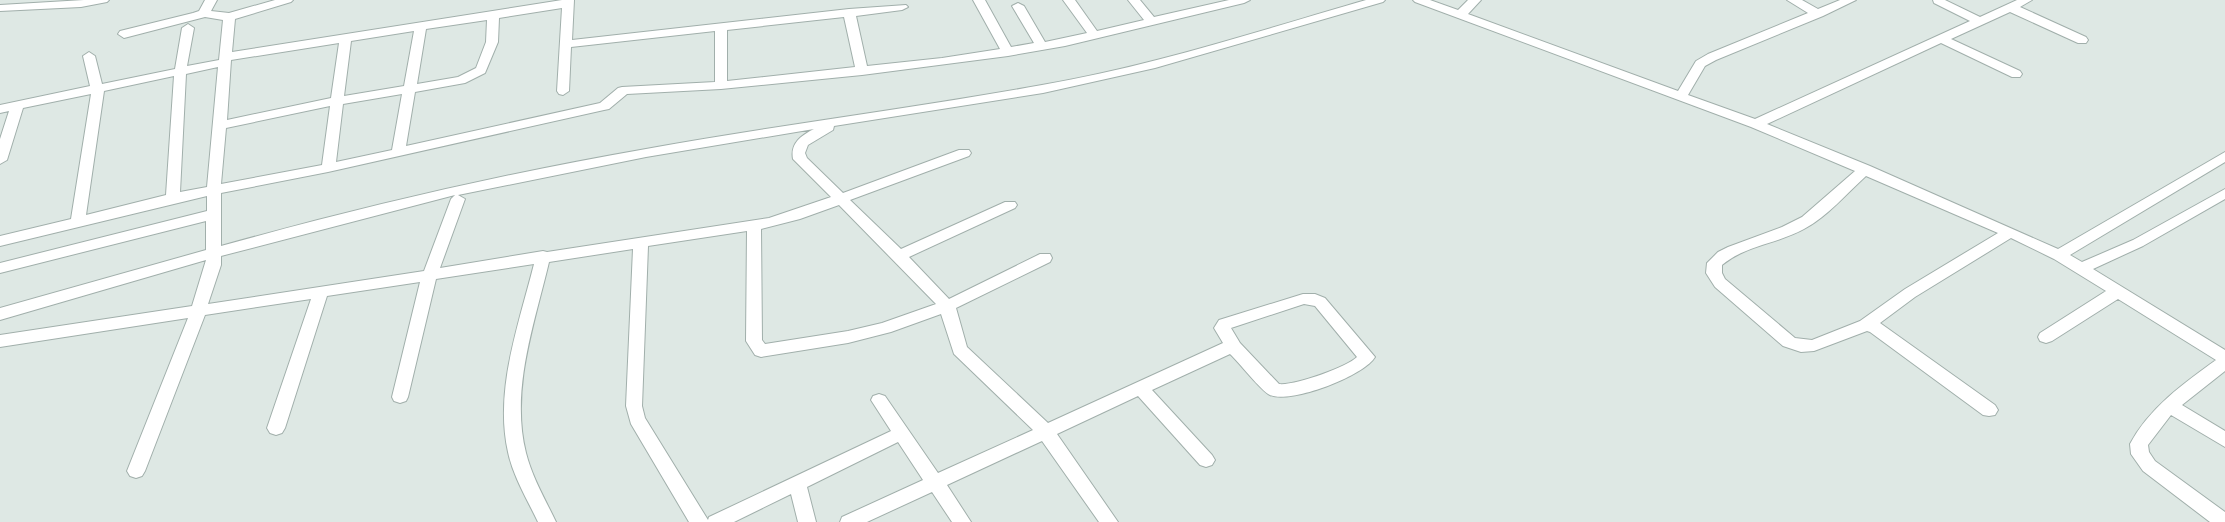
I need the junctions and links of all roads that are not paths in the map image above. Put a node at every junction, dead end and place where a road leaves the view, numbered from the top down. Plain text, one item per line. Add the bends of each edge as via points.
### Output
1 (103, 0) edge
2 (211, 0) edge
3 (287, 0) edge
4 (980, 0) edge
5 (1070, 0) edge
6 (1134, 0) edge
7 (1244, 0) edge
8 (1379, 0) edge
9 (1419, 0) edge
10 (1476, 0) edge
11 (1793, 0) edge
12 (1850, 0) edge
13 (2026, 0) edge
14 (1938, 1) edge
15 (568, 2) edge
16 (1200, 4) edge
17 (902, 6) dead end
18 (1018, 6) dead end
19 (2010, 7) junction
20 (0, 8) edge
21 (849, 12) junction
22 (204, 13) junction
23 (1819, 14) junction
24 (493, 15) junction
25 (1460, 15) junction
26 (229, 17) junction
27 (1979, 21) junction
28 (1152, 22) junction
29 (421, 26) junction
30 (721, 26) junction
31 (188, 28) dead end
32 (124, 34) dead end
33 (1094, 35) junction
34 (346, 37) junction
35 (1942, 39) junction
36 (2082, 40) dead end
37 (566, 44) junction
38 (1041, 46) junction
39 (1008, 52) junction
40 (89, 56) dead end
41 (225, 59) junction
42 (862, 71) junction
43 (180, 73) junction
44 (2016, 74) dead end
45 (721, 84) junction
46 (411, 87) junction
47 (97, 89) junction
48 (563, 90) dead end
49 (1681, 96) junction
50 (337, 101) junction
51 (17, 106) junction
52 (0, 109) edge
53 (839, 121) junction
54 (1756, 124) junction
55 (219, 126) junction
56 (398, 152) junction
57 (964, 153) dead end
58 (2225, 156) edge
59 (0, 160) edge
60 (328, 168) junction
61 (1865, 169) junction
62 (214, 190) junction
63 (2225, 193) edge
64 (173, 198) junction
65 (458, 199) dead end
66 (839, 199) junction
67 (1010, 205) dead end
68 (214, 214) junction
69 (78, 220) junction
70 (754, 226) junction
71 (2010, 232) junction
72 (0, 241) edge
73 (641, 242) junction
74 (215, 253) junction
75 (2059, 255) junction
76 (544, 256) junction
77 (899, 256) junction
78 (1046, 258) dead end
79 (0, 268) edge
80 (2081, 268) junction
81 (430, 274) junction
82 (321, 291) junction
83 (2118, 291) junction
84 (948, 306) junction
85 (199, 310) junction
86 (0, 314) edge
87 (1866, 325) junction
88 (2046, 337) dead end
89 (0, 341) edge
90 (1232, 345) junction
91 (2225, 358) edge
92 (2225, 362) edge
93 (1141, 389) junction
94 (400, 397) dead end
95 (879, 400) dead end
96 (2170, 406) junction
97 (1989, 410) dead end
98 (276, 428) dead end
99 (1046, 431) junction
100 (902, 433) junction
101 (2225, 440) edge
102 (1206, 460) dead end
103 (136, 471) dead end
104 (934, 481) junction
105 (797, 483) junction
106 (547, 522) edge
107 (700, 522) edge
108 (716, 522) edge
109 (807, 522) edge
110 (849, 522) edge
111 (962, 522) edge
112 (1109, 522) edge
113 (2224, 522) edge

1 - 20 street
2 - 22 street
3 - 26 street
4 - 39 street
5 - 33 street
6 - 28 street
7 - 16 street
8 - 53 street via 1113,74 1043,89
9 - 25 street
10 - 25 street
11 - 23 street
12 - 23 street
13 - 19 street
14 - 27 street
15 - 24 street
15 - 37 street
16 - 28 street
17 - 21 street
18 - 38 street
19 - 27 street
19 - 36 street
21 - 30 street
21 - 42 street
22 - 26 street
22 - 32 street
23 - 49 street via 1700,64
24 - 29 street
24 - 46 street via 492,42 481,70 460,80
25 - 49 street
26 - 41 street
27 - 35 street
28 - 33 street
29 - 34 street
29 - 46 street
30 - 37 street
30 - 45 street
31 - 43 street
33 - 38 street
34 - 41 street
34 - 50 street
35 - 44 street
35 - 54 street
37 - 48 street
38 - 39 street
39 - 42 street
40 - 47 street
41 - 43 street
41 - 55 street
42 - 45 street
43 - 47 street
43 - 64 street
45 - 56 street via 622,91 604,106
46 - 50 street
46 - 56 street
47 - 51 street
47 - 69 street
49 - 54 street
50 - 55 street
50 - 60 street
51 - 52 street
51 - 59 street
53 - 66 street via 807,138 799,145 798,152 800,159
53 - 74 street via 512,178 394,205
54 - 61 street
55 - 62 street
56 - 60 street
57 - 66 street
58 - 75 street
60 - 62 street
61 - 71 street
61 - 87 street via 1803,223 1725,254 1715,263 1714,273 1720,283 1797,346 1814,345
62 - 64 street
62 - 68 street
63 - 80 street via 2138,243
64 - 69 street
65 - 81 street
66 - 70 street via 795,216
66 - 77 street
67 - 77 street
68 - 74 street
68 - 79 street
69 - 72 street
70 - 73 street
70 - 84 street via 754,342 761,350 848,337
71 - 75 street
71 - 87 street via 1910,293
73 - 76 street
73 - 107 street via 634,406 637,419
74 - 85 street
74 - 86 street
75 - 80 street
76 - 81 street
76 - 106 street via 515,380 513,410 515,446
77 - 84 street
78 - 84 street
80 - 83 street
81 - 82 street
81 - 94 street
82 - 85 street
82 - 98 street
83 - 88 street
83 - 91 street
84 - 99 street via 960,350
85 - 89 street
85 - 103 street
87 - 97 street via 1880,330
90 - 90 street via 1274,390 1281,392 1360,364 1368,357 1320,302 1309,298 1225,324 1222,331
90 - 93 street
92 - 96 street
93 - 99 street
93 - 102 street
95 - 100 street
96 - 101 street
96 - 113 street via 2139,444 2140,454 2161,477
99 - 104 street
99 - 112 street
100 - 104 street
100 - 105 street
104 - 110 street
104 - 111 street
105 - 108 street
105 - 109 street

